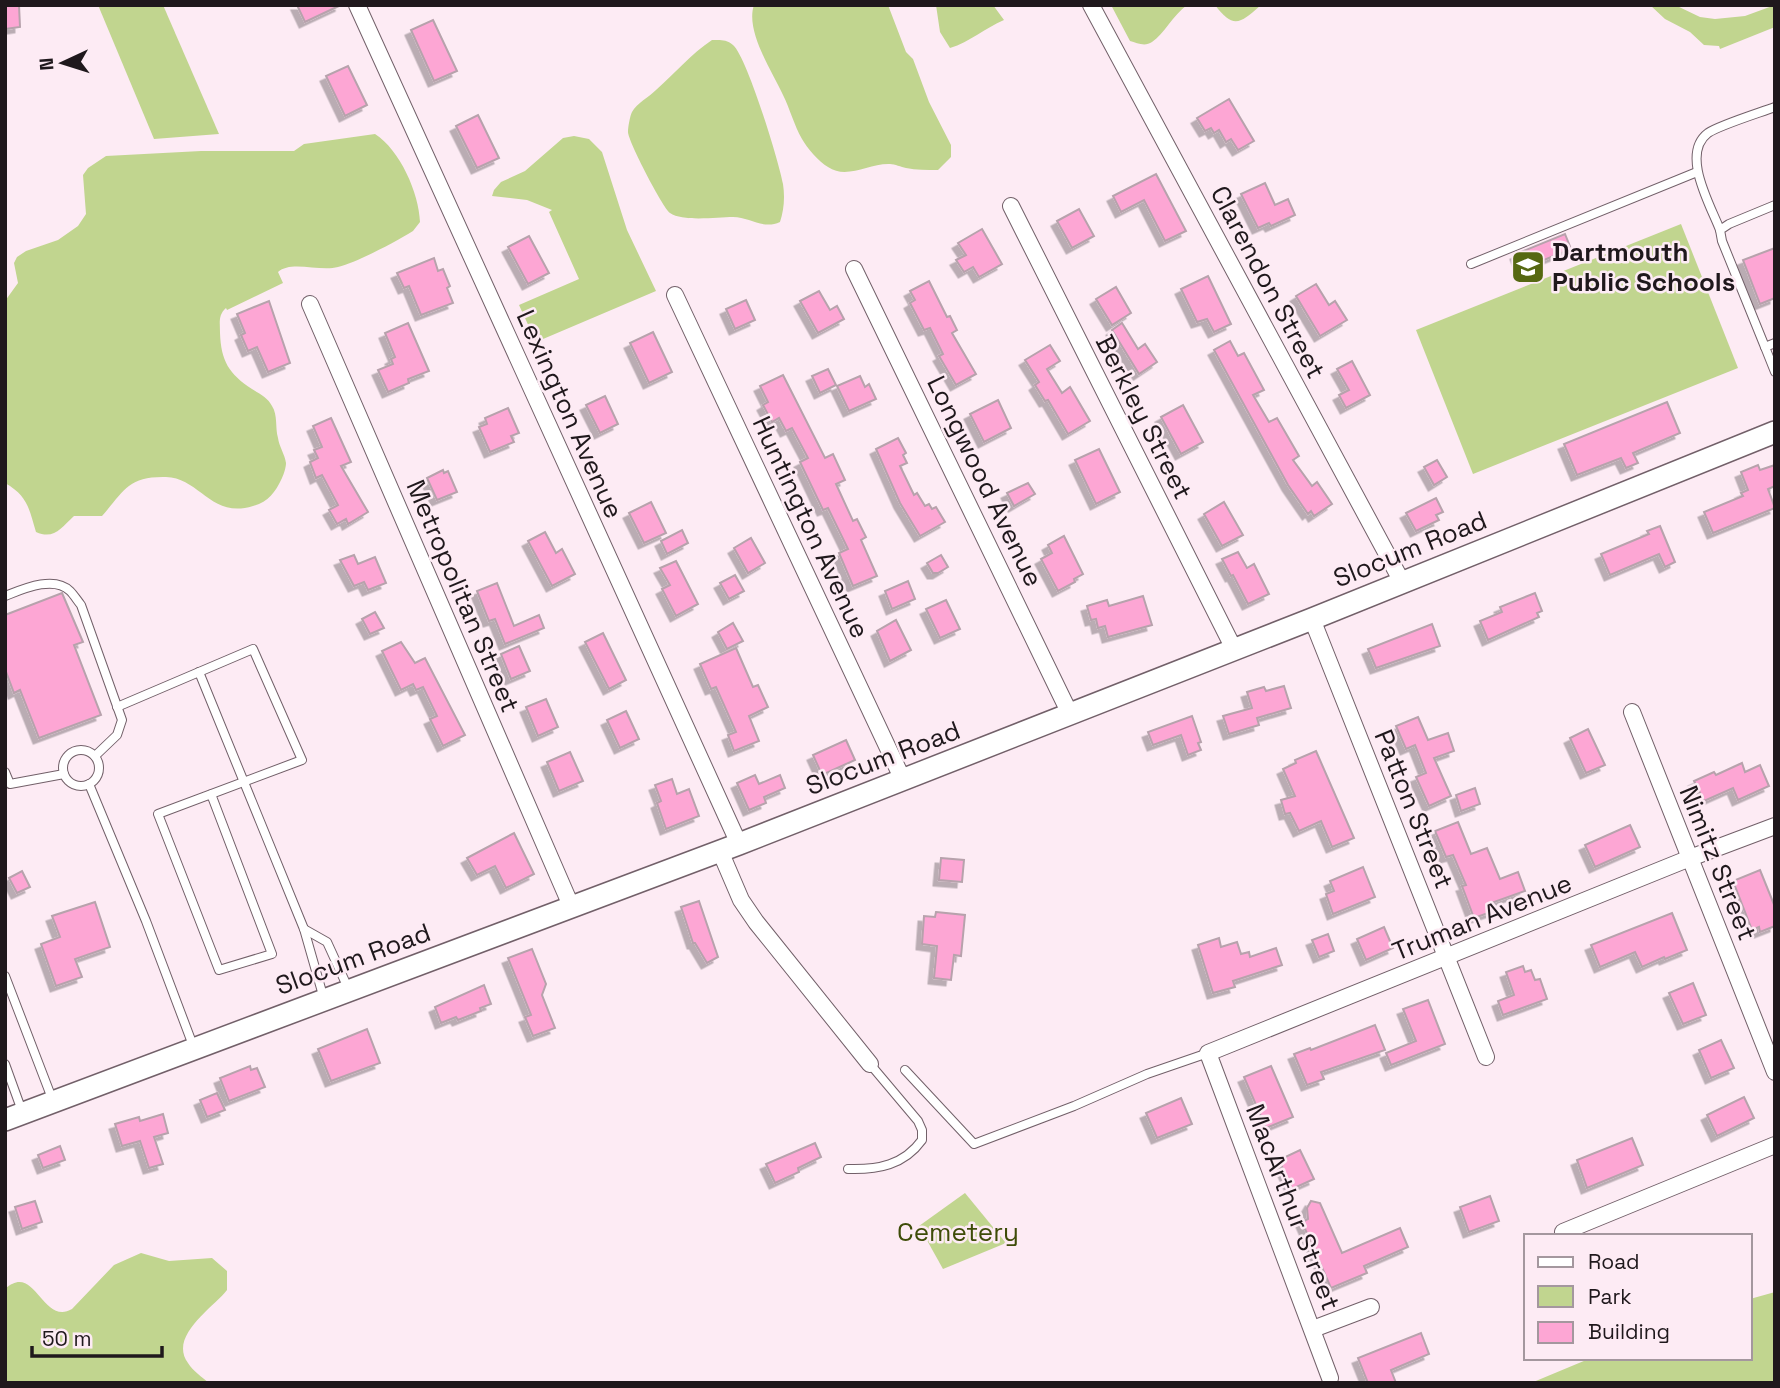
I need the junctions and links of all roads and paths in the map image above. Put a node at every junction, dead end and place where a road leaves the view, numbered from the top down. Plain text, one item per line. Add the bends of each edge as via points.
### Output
1 (357, 5) edge
2 (1091, 5) edge
3 (1775, 107) edge
4 (1697, 172) junction
5 (1775, 205) edge
6 (1011, 206) dead end
7 (1720, 230) junction
8 (1471, 264) dead end
9 (855, 270) dead end
10 (675, 295) dead end
11 (310, 304) dead end
12 (1775, 343) edge
13 (1765, 347) junction
14 (1775, 372) edge
15 (1775, 432) edge
16 (1402, 582) junction
17 (5, 596) edge
18 (1312, 619) junction
19 (1234, 649) junction
20 (199, 672) junction
21 (117, 707) junction
22 (1632, 712) dead end
23 (1070, 714) junction
24 (95, 756) junction
25 (5, 772) edge
26 (64, 774) junction
27 (903, 780) junction
28 (245, 781) junction
29 (8, 785) edge
30 (89, 785) junction
31 (211, 794) junction
32 (1775, 827) edge
33 (730, 847) junction
34 (1690, 858) junction
35 (572, 908) junction
36 (304, 929) junction
37 (1446, 957) junction
38 (5, 976) edge
39 (349, 990) junction
40 (324, 999) junction
41 (194, 1048) junction
42 (1208, 1053) junction
43 (1486, 1057) dead end
44 (5, 1065) edge
45 (870, 1065) joint
46 (905, 1070) dead end
47 (1775, 1072) edge
48 (53, 1101) junction
49 (14, 1117) edge
50 (1775, 1145) edge
51 (848, 1170) dead end
52 (1563, 1232) dead end
53 (1371, 1307) dead end
54 (1313, 1329) junction
55 (1330, 1378) dead end

1 - 33 street, Lexington Avenue
2 - 16 street, Clarendon Street
3 - 4 lane via 1708,134 1700,144
4 - 7 lane
4 - 8 lane
5 - 7 lane
6 - 19 street, Berkley Street
7 - 13 lane
9 - 23 street, Longwood Avenue
10 - 27 street, Huntington Avenue
11 - 35 street, Metropolitan Street
12 - 13 lane
13 - 14 lane
15 - 16 main road, Slocum Road
16 - 18 main road, Slocum Road
17 - 21 lane via 26,587 53,584 69,589 80,605
18 - 19 main road, Slocum Road
18 - 37 street, Patton Street
19 - 23 main road, Slocum Road
20 - 21 lane
20 - 28 lane
20 - 28 lane via 253,649 302,760
21 - 24 lane via 122,720 117,735
22 - 34 street, Nimitz Street
23 - 27 main road, Slocum Road
24 - 26 lane via 83,750 72,752 64,762
24 - 30 lane via 100,771
25 - 29 lane
26 - 29 lane
26 - 30 lane via 72,783
27 - 33 main road, Slocum Road
28 - 31 lane
28 - 36 lane
30 - 41 lane
31 - 31 lane via 158,814 219,970 272,954
32 - 34 street, Truman Avenue
33 - 35 main road, Slocum Road
33 - 45 street, Lexington Avenue via 741,900
34 - 37 street, Truman Avenue
34 - 47 street, Nimitz Street
35 - 39 main road, Slocum Road
36 - 39 lane via 327,942
36 - 40 lane
37 - 42 street, Truman Avenue
37 - 43 street, Patton Street
38 - 48 lane
39 - 40 main road, Slocum Road
40 - 41 main road, Slocum Road
41 - 48 main road, Slocum Road
42 - 46 lane via 974,1144
42 - 54 street, MacArthur Street
44 - 49 lane
45 - 51 lane via 918,1121 922,1140 907,1157 889,1165
48 - 49 main road, Slocum Road
50 - 52 street
53 - 54 street
54 - 55 street, MacArthur Street

